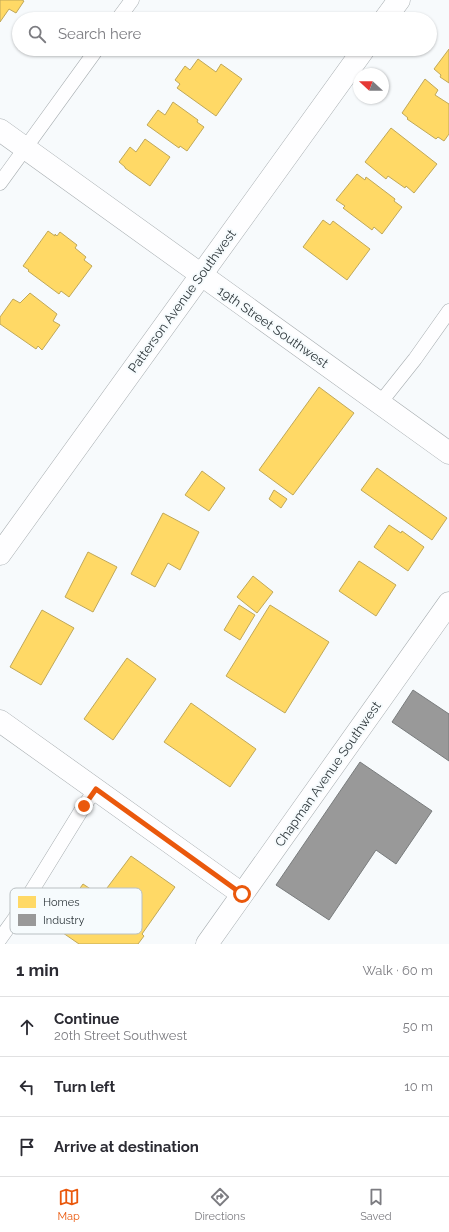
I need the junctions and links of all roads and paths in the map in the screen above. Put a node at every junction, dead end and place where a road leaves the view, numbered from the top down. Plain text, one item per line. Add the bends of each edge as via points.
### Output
1 (132, 0) edge
2 (399, 0) edge
3 (123, 12) edge
4 (390, 12) edge
5 (91, 56) edge
6 (359, 56) edge
7 (0, 130) edge
8 (25, 148) junction
9 (0, 183) edge
10 (200, 275) junction
11 (449, 311) edge
12 (380, 403) junction
13 (449, 453) edge
14 (0, 554) edge
15 (449, 603) edge
16 (0, 721) edge
17 (96, 789) junction
18 (33, 888) edge
19 (242, 894) junction
20 (10, 925) edge
21 (0, 939) edge
22 (207, 944) edge

1 - 3 lane
2 - 4 street
5 - 8 lane
6 - 10 street, Patterson Avenue Southwest
7 - 8 street, 19th Street Southwest
8 - 9 lane
8 - 10 street, 19th Street Southwest
10 - 12 street, 19th Street Southwest
10 - 14 street, Patterson Avenue Southwest
11 - 12 lane
12 - 13 street, 19th Street Southwest
15 - 19 street, Chapman Avenue Southwest
16 - 17 street
17 - 18 lane
17 - 19 street
19 - 22 street, Chapman Avenue Southwest
20 - 21 lane

